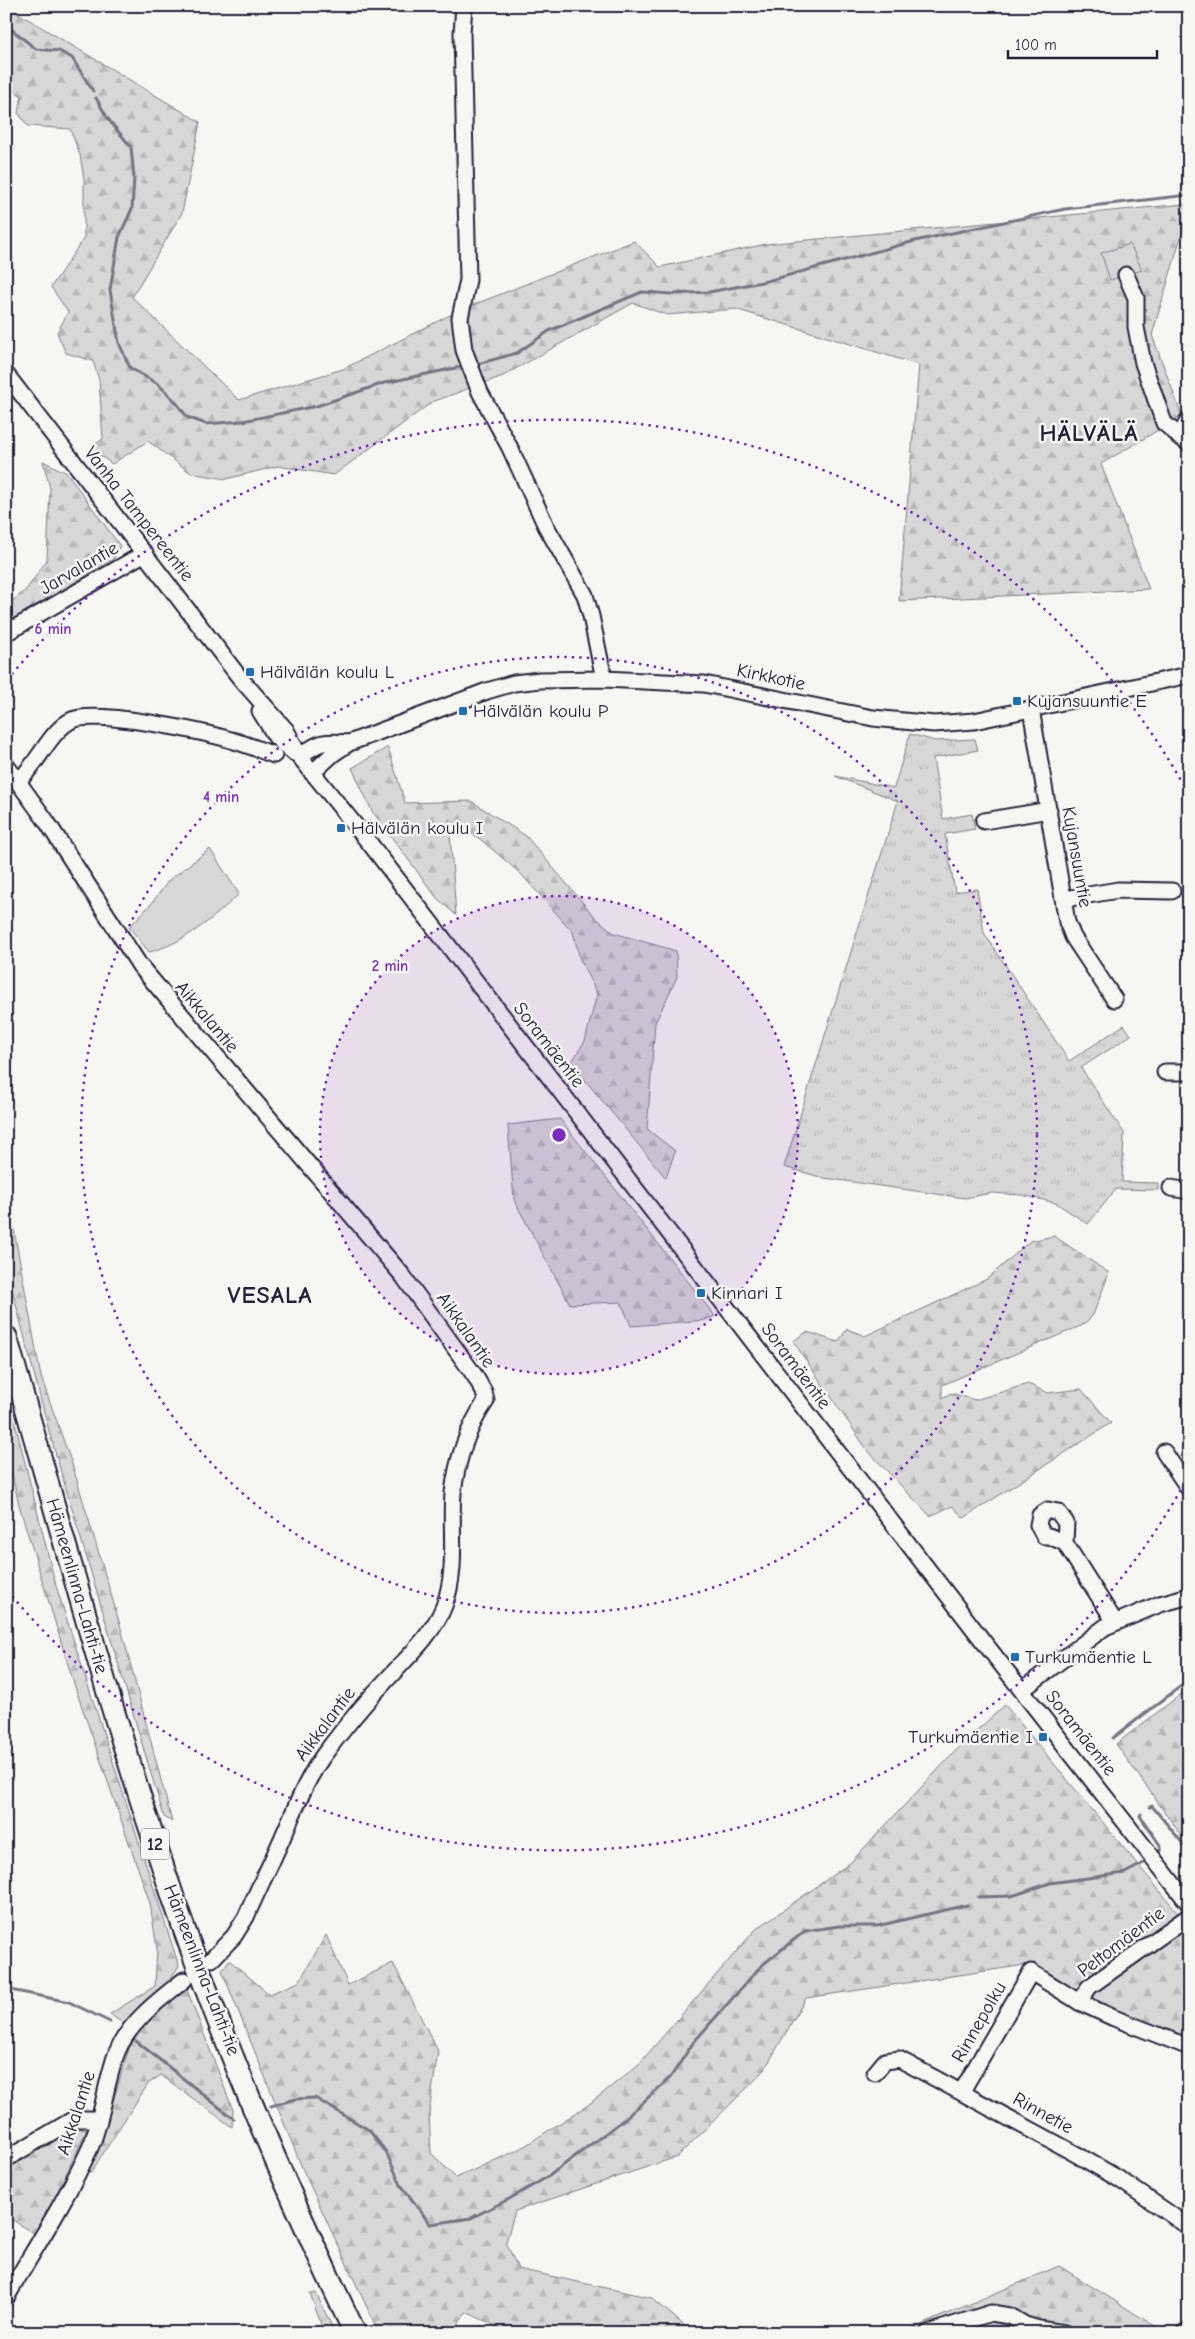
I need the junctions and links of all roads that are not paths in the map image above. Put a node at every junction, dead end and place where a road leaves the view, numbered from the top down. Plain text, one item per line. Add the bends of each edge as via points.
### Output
1 (464, 6) edge
2 (1126, 275) dead end
3 (6, 374) edge
4 (1189, 419) edge
5 (1184, 441) edge
6 (145, 553) junction
7 (6, 633) edge
8 (1189, 675) edge
9 (604, 679) junction
10 (1031, 709) junction
11 (349, 743) junction
12 (274, 755) dead end
13 (300, 757) junction
14 (6, 765) edge
15 (312, 773) junction
16 (18, 781) junction
17 (1049, 810) junction
18 (984, 821) dead end
19 (1172, 891) dead end
20 (1064, 899) junction
21 (1114, 999) dead end
22 (1165, 1072) dead end
23 (1189, 1072) edge
24 (1171, 1188) dead end
25 (1189, 1191) edge
26 (6, 1337) edge
27 (1164, 1452) dead end
28 (1189, 1489) edge
29 (1064, 1543) dead end
30 (1189, 1596) edge
31 (1116, 1622) junction
32 (1022, 1690) junction
33 (1189, 1904) edge
34 (1189, 1916) edge
35 (212, 1959) dead end
36 (1031, 1972) joint
37 (184, 1980) dead end
38 (1079, 2002) junction
39 (1189, 2047) edge
40 (875, 2074) dead end
41 (962, 2091) junction
42 (98, 2119) junction
43 (6, 2159) edge
44 (1189, 2227) edge
45 (6, 2298) edge
46 (1189, 2330) edge
47 (355, 2333) edge
48 (928, 2333) edge
49 (1064, 2333) edge
50 (1184, 2333) edge

1 - 9 street via 462,52 468,280 460,318 464,350 480,392 585,595
2 - 5 street via 1136,298 1136,327 1143,363 1164,423
3 - 6 street, Vanha Tampereentie
4 - 5 street
6 - 7 street, Jarvalantie
6 - 13 street, Vanha Tampereentie via 240,678 286,730
8 - 10 street, Kirkkotie
9 - 10 street, Kirkkotie via 704,684 873,718 934,724 974,721
9 - 11 street, Kirkkotie via 514,683
10 - 17 street, Kujansuuntie
11 - 13 street, Kirkkotie via 324,741
11 - 15 street, Kirkkotie
12 - 16 street via 230,740 121,719 83,716 60,729
13 - 15 street, Soramäentie
14 - 16 street, Aikkalantie
15 - 32 street, Soramäentie
16 - 35 street, Aikkalantie via 140,966 403,1276 475,1376 486,1401 468,1432 456,1475 453,1494 454,1559 444,1607 414,1651 322,1758 306,1783 246,1917 234,1936
17 - 18 street
17 - 20 street, Kujansuuntie
19 - 20 street via 1118,890
20 - 21 street, Kujansuuntie via 1067,922 1073,936
22 - 23 street
24 - 25 street
26 - 47 highway, Hämeenlinna-Lahti-tie / 12 via 103,1676 188,1938 261,2124
27 - 28 street
29 - 31 street
30 - 31 street
31 - 32 street
32 - 33 street, Soramäentie
34 - 38 street, Peltomäentie via 1089,1987
36 - 38 street, Peltomäentie
36 - 41 street, Rinnepolku
37 - 42 street, Aikkalantie via 127,2034 117,2052
38 - 39 street, Peltomäentie
40 - 41 street, Rinnetie via 885,2062 899,2059
41 - 44 street, Rinnetie via 1074,2153
42 - 43 street via 74,2118
42 - 45 street, Aikkalantie via 91,2146
46 - 50 street
48 - 49 street via 991,2313 1010,2316 1039,2330

